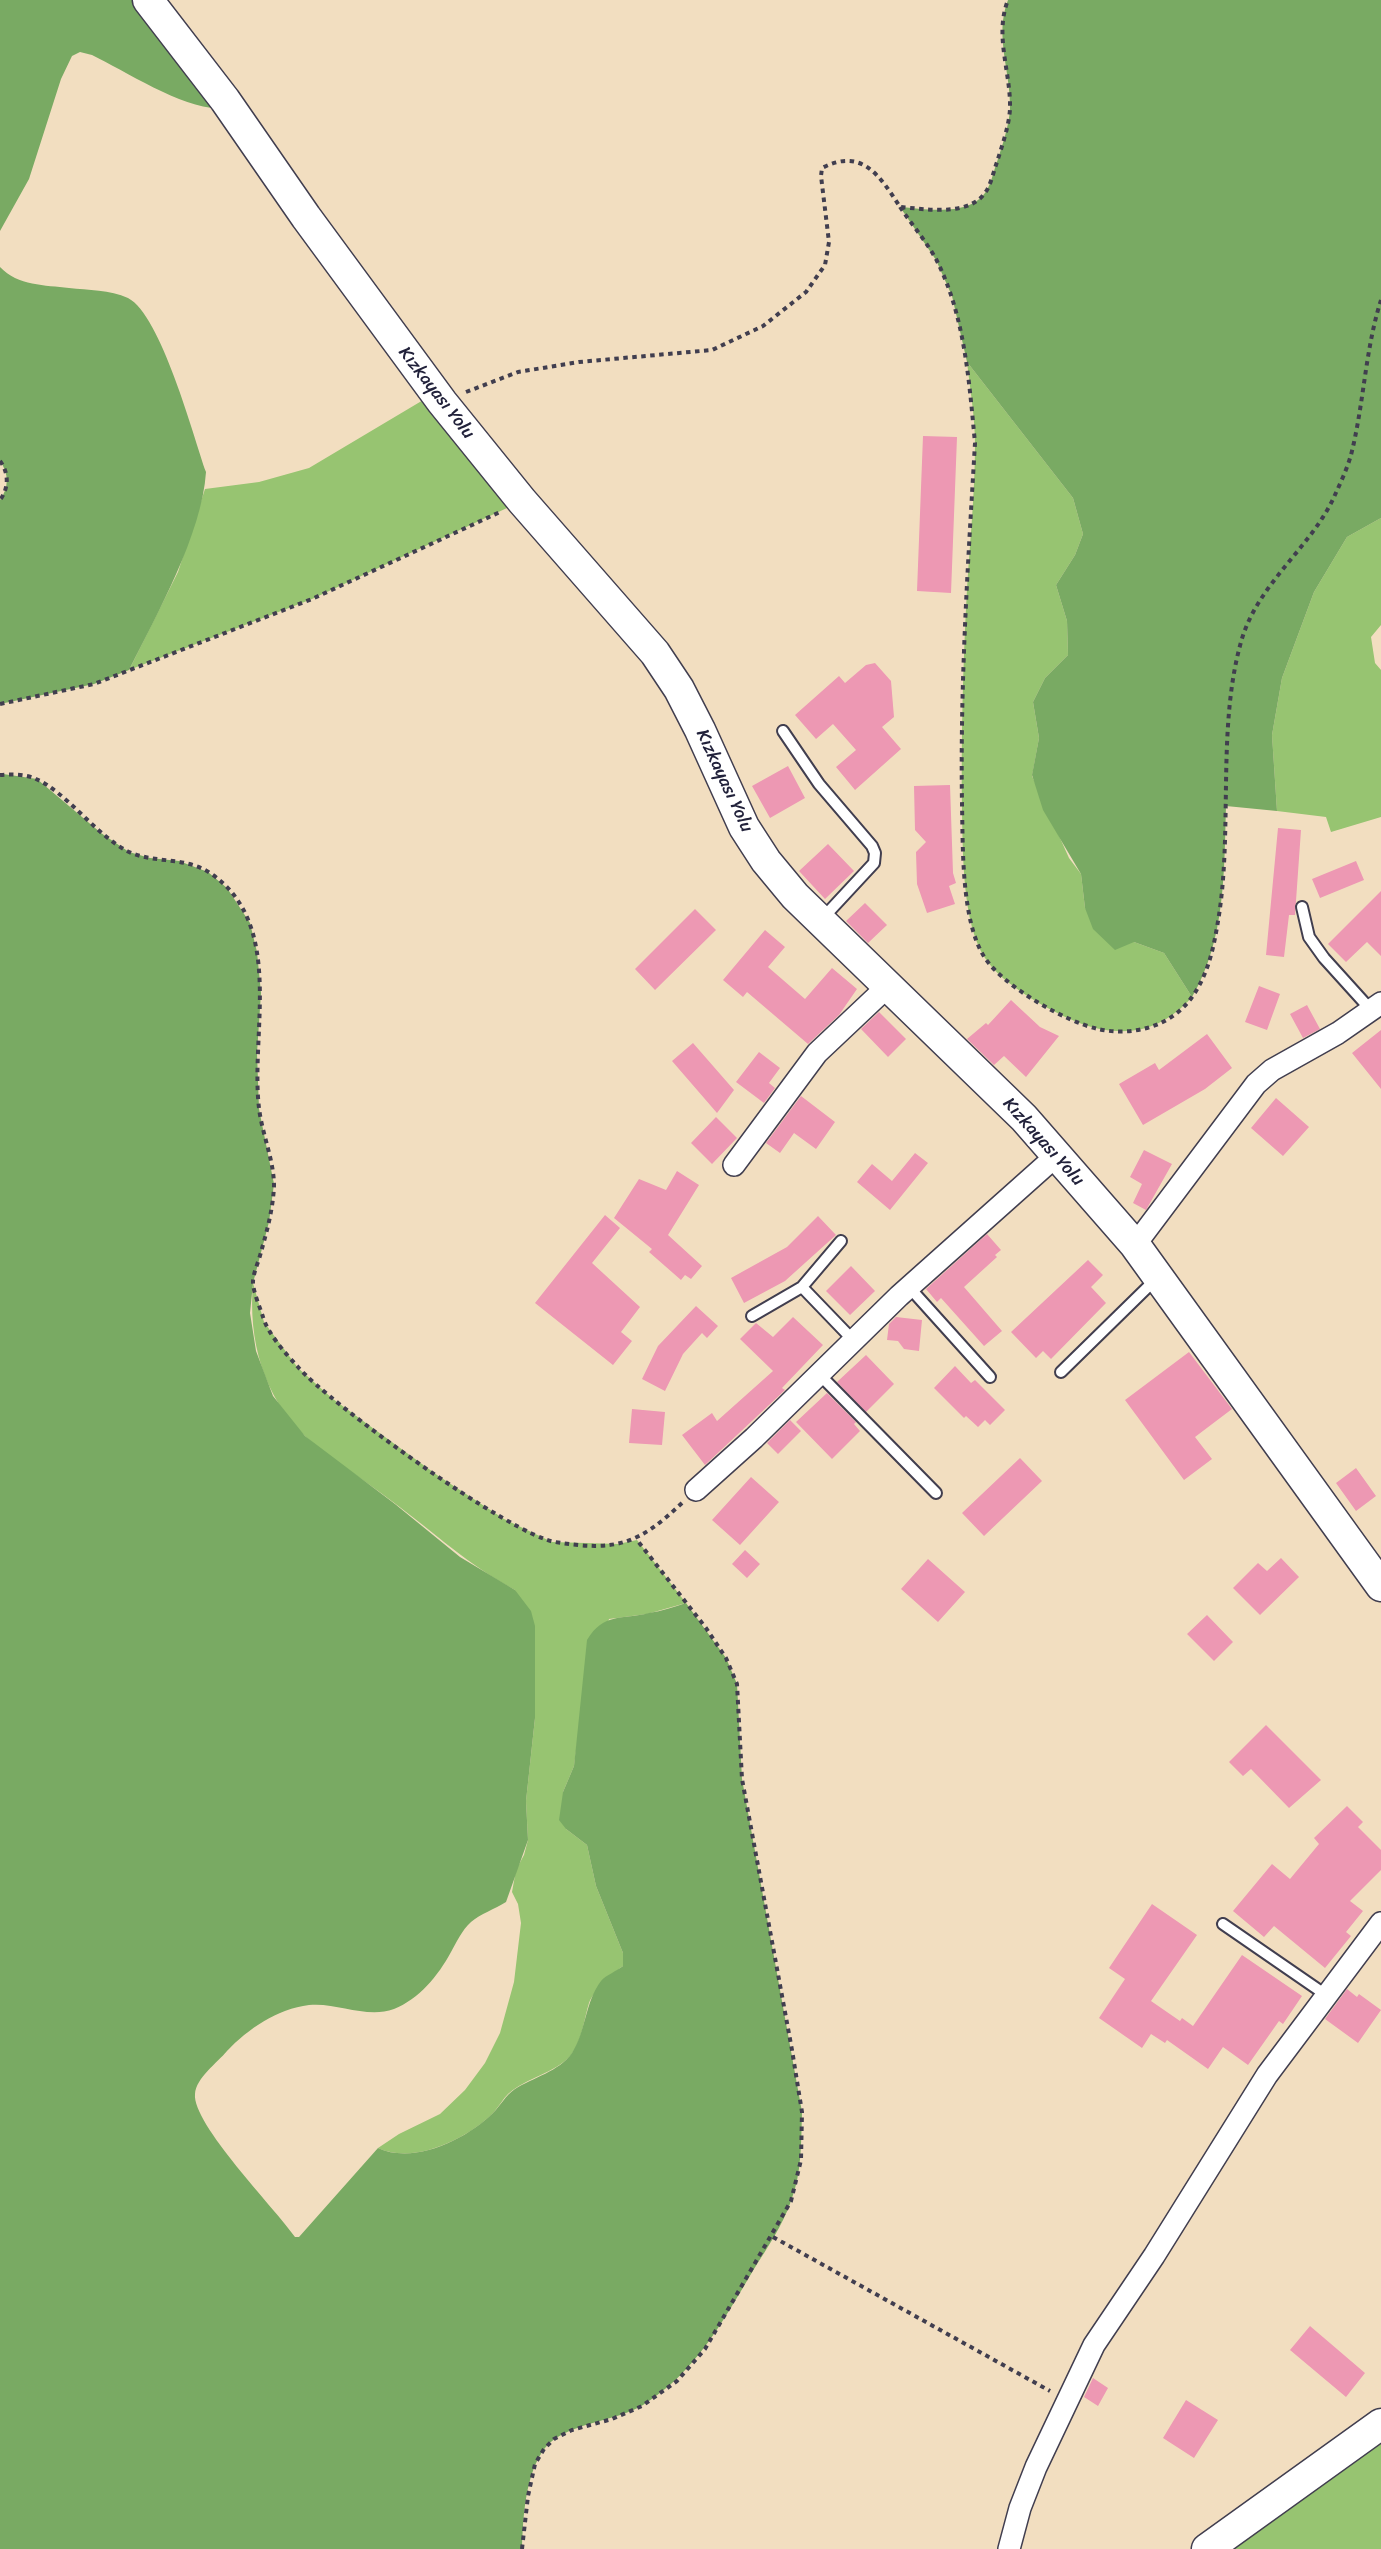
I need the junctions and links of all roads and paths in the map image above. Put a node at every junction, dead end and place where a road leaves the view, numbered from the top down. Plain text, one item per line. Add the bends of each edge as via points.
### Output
1 (148, 0) edge
2 (1008, 0) edge
3 (900, 207) junction
4 (1381, 300) edge
5 (442, 402) junction
6 (0, 461) edge
7 (0, 500) edge
8 (522, 501) junction
9 (0, 704) edge
10 (783, 731) dead end
11 (0, 774) edge
12 (1302, 907) dead end
13 (821, 921) junction
14 (888, 986) junction
15 (1376, 1007) edge
16 (1056, 1156) junction
17 (734, 1165) dead end
18 (841, 1241) dead end
19 (1135, 1245) junction
20 (1158, 1276) junction
21 (801, 1287) junction
22 (909, 1287) junction
23 (752, 1316) dead end
24 (853, 1340) junction
25 (1061, 1372) dead end
26 (819, 1374) junction
27 (990, 1377) dead end
28 (696, 1490) joint
29 (936, 1493) dead end
30 (637, 1540) junction
31 (1381, 1586) edge
32 (1381, 1923) edge
33 (1223, 1924) dead end
34 (1326, 1995) junction
35 (773, 2237) junction
36 (1066, 2400) junction
37 (1381, 2424) edge
38 (522, 2549) edge
39 (1010, 2549) edge
40 (1207, 2549) edge

1 - 5 street, Kızkayası Yolu via 225,100
2 - 3 path via 1004,10 1003,59 1010,109 987,190 976,203 956,209
3 - 4 path via 936,260 952,296 967,362 973,417 962,764 963,856 969,914 985,959 1014,986 1056,1014 1100,1030 1155,1026 1178,1014 1206,973 1222,903 1233,691 1242,640 1276,574 1331,502 1351,457
3 - 5 path via 873,170 858,162 831,163 822,168 820,176 829,242 825,265 806,292 764,326 712,350 579,362 518,372
5 - 8 street, Kızkayası Yolu
6 - 7 path via 7,473 7,486
8 - 9 path via 312,599 94,684
8 - 13 street, Kızkayası Yolu via 655,653 700,730 744,827 766,861
10 - 13 lane via 819,784 875,853 874,863
11 - 30 path via 37,779 129,852 179,861 208,872 227,888 250,924 261,993 259,1109 274,1184 270,1222 253,1283 264,1322 298,1368 333,1399 437,1475 528,1532 552,1542 584,1545
12 - 15 lane via 1309,938 1324,958
13 - 14 street, Kızkayası Yolu
14 - 16 street, Kızkayası Yolu via 970,1063
14 - 17 street via 818,1053
15 - 19 street via 1272,1070 1256,1084
16 - 19 street, Kızkayası Yolu
16 - 22 street
18 - 21 lane
19 - 20 street, Kızkayası Yolu
20 - 25 lane
20 - 31 street, Kızkayası Yolu
21 - 23 lane
21 - 24 lane
22 - 24 street
22 - 27 lane
24 - 26 street
26 - 28 street
26 - 29 lane
28 - 30 path
30 - 35 path via 706,1628 737,1684 742,1779 802,2112 801,2160 791,2201
32 - 34 street
33 - 34 lane
34 - 36 street via 1267,2075 1094,2345
35 - 36 path
35 - 38 path via 705,2349 677,2381 642,2406 612,2420 572,2430 544,2449 535,2464
36 - 39 street via 1020,2508
37 - 40 street

